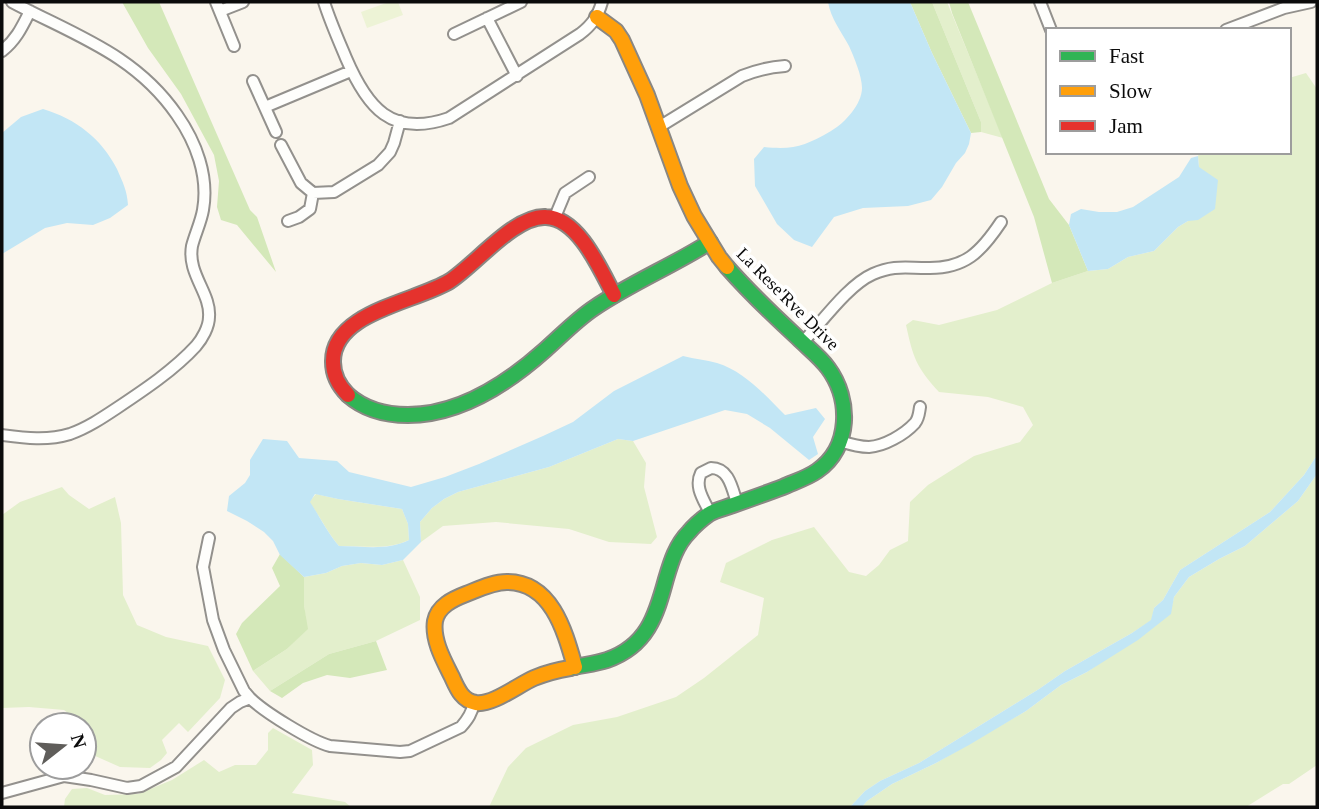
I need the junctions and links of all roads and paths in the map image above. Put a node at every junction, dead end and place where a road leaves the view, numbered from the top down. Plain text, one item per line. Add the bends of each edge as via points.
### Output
1 (12, 2) edge
2 (243, 2) edge
3 (324, 2) edge
4 (521, 2) edge
5 (603, 2) edge
6 (1040, 2) edge
7 (1311, 2) edge
8 (218, 7) edge
9 (30, 11) junction
10 (597, 17) junction
11 (487, 18) junction
12 (1050, 28) edge
13 (1231, 28) edge
14 (454, 33) dead end
15 (234, 46) dead end
16 (2, 51) edge
17 (785, 66) dead end
18 (351, 71) junction
19 (517, 76) junction
20 (253, 81) dead end
21 (265, 107) junction
22 (400, 121) junction
23 (659, 127) junction
24 (276, 132) dead end
25 (281, 145) dead end
26 (589, 177) dead end
27 (313, 193) junction
28 (555, 217) junction
29 (288, 221) dead end
30 (1001, 222) dead end
31 (709, 242) junction
32 (614, 295) junction
33 (803, 342) junction
34 (920, 407) dead end
35 (2, 435) edge
36 (840, 441) junction
37 (737, 503) junction
38 (710, 513) junction
39 (209, 538) dead end
40 (575, 667) junction
41 (250, 698) junction
42 (474, 703) junction
43 (2, 793) edge

1 - 9 street
2 - 8 street
3 - 18 street
4 - 11 street
5 - 10 street
6 - 12 street
7 - 13 street
8 - 15 street
9 - 16 street via 18,35
9 - 35 street via 123,60 153,86 178,117 197,153 204,183 191,257 209,318 197,345 144,391 91,425 53,438
10 - 19 street via 590,27
10 - 23 street, La Rese'Rve Drive via 622,40
11 - 14 street
11 - 19 street
17 - 23 street via 742,76
18 - 21 street
18 - 22 street via 376,108
19 - 22 street via 449,118 425,124
20 - 21 street
21 - 24 street
22 - 27 street via 390,152 378,165 334,192
23 - 31 street, La Rese'Rve Drive via 680,186
25 - 27 street via 302,183
26 - 28 street via 565,194
27 - 29 street via 310,209
28 - 32 street via 579,236
28 - 32 street via 543,215 520,222 440,286 354,323 334,351 333,365 341,387 356,402 383,413 419,415 460,405 529,364
30 - 33 street via 983,247 963,261 941,268 895,267 867,277
31 - 32 street
31 - 33 street, La Rese'Rve Drive via 746,289
33 - 36 street, La Rese'Rve Drive via 839,385 845,411
34 - 36 street via 914,424 888,442 869,447
36 - 37 street, La Rese'Rve Drive via 817,471
37 - 38 street, La Rese'Rve Drive
37 - 38 street via 726,474 710,468 701,473 698,484
38 - 40 street, La Rese'Rve Drive via 678,546 658,610 643,635 621,653
39 - 41 street via 203,566 213,620 223,650
40 - 42 street, La Rese'Rve Drive
40 - 42 street via 548,601 516,583 491,584 444,606 434,628 458,691
41 - 42 street via 320,743 400,752 461,727
41 - 43 street via 231,708 176,767 141,786 127,788 64,776

